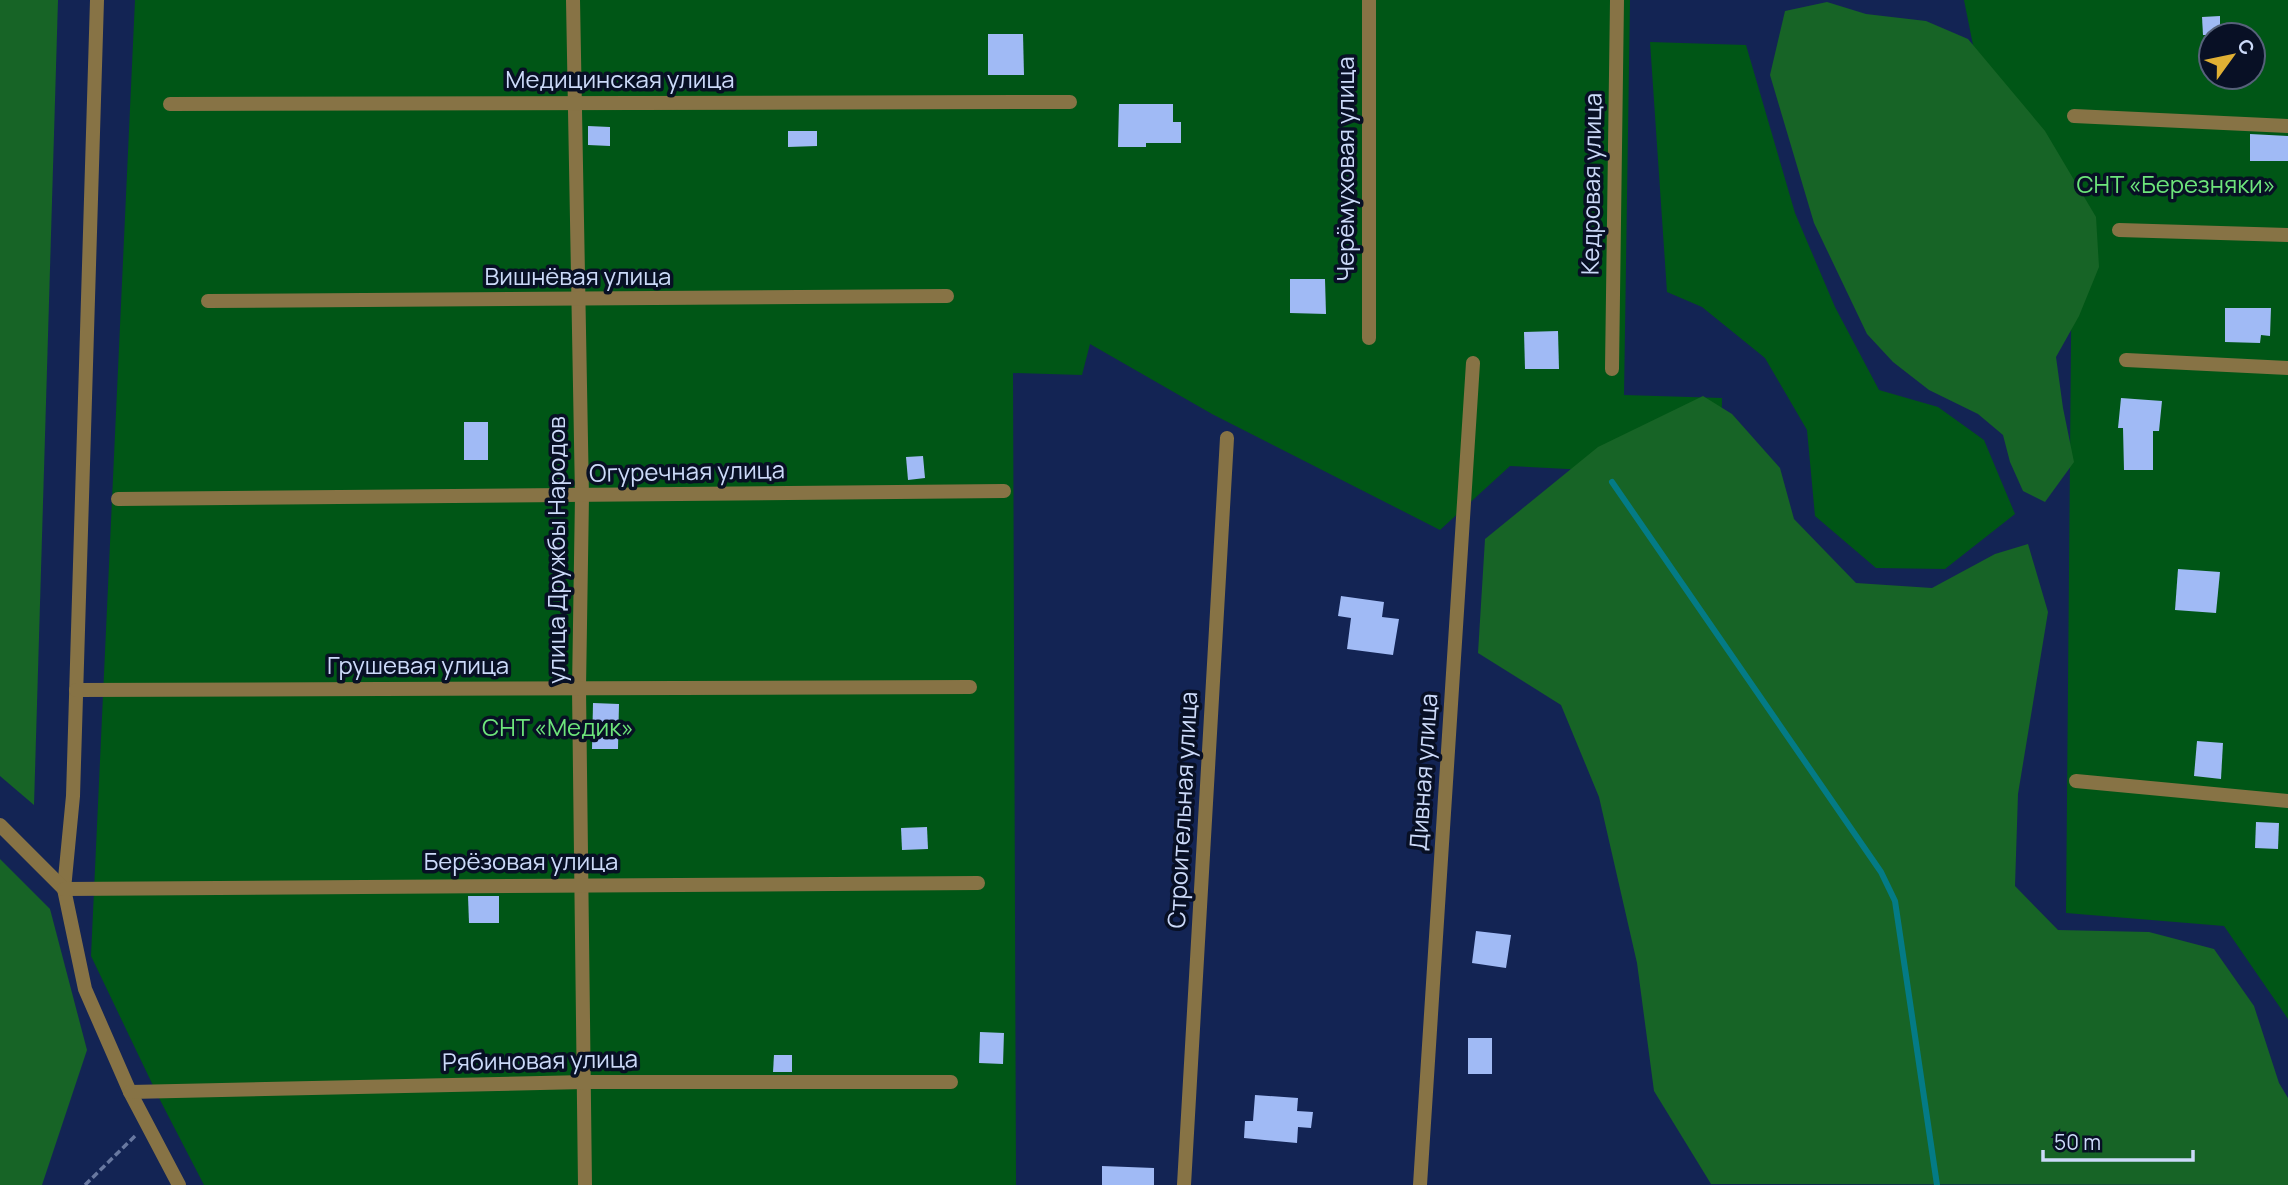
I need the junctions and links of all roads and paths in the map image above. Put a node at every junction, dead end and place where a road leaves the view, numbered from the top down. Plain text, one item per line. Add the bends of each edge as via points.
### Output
1 (97, 0) edge
2 (573, 0) edge
3 (1369, 0) edge
4 (1616, 0) edge
5 (1070, 102) dead end
6 (575, 103) junction
7 (170, 104) dead end
8 (2074, 116) dead end
9 (2288, 126) edge
10 (2119, 230) dead end
11 (2288, 235) edge
12 (947, 296) dead end
13 (578, 300) junction
14 (208, 302) dead end
15 (1369, 338) dead end
16 (2126, 360) dead end
17 (1473, 363) dead end
18 (2288, 368) edge
19 (1612, 369) dead end
20 (1227, 438) dead end
21 (1004, 491) dead end
22 (582, 496) junction
23 (118, 499) dead end
24 (970, 687) dead end
25 (579, 689) junction
26 (76, 690) junction
27 (2076, 781) dead end
28 (2288, 801) edge
29 (0, 825) edge
30 (978, 883) dead end
31 (582, 884) junction
32 (64, 889) junction
33 (584, 1082) junction
34 (951, 1082) dead end
35 (130, 1092) junction
36 (146, 1125) junction
37 (85, 1185) edge
38 (178, 1185) edge
39 (585, 1185) edge
40 (1184, 1185) edge
41 (1420, 1185) edge

1 - 26 street
2 - 6 street, улица Дружбы Народов
3 - 15 street, Черёмуховая улица
4 - 19 street, Кедровая улица
5 - 6 street, Медицинская улица
6 - 7 street, Медицинская улица
6 - 13 street, улица Дружбы Народов
8 - 9 street
10 - 11 street
12 - 13 street, Вишнёвая улица
13 - 14 street, Вишнёвая улица
13 - 22 street, улица Дружбы Народов
16 - 18 street
17 - 41 street, Дивная улица
20 - 40 street, Строительная улица
21 - 22 street, Огуречная улица
22 - 23 street, Огуречная улица
22 - 25 street, улица Дружбы Народов
24 - 25 street, Грушевая улица
25 - 26 street, Грушевая улица
25 - 31 street, улица Дружбы Народов
26 - 32 street via 74,796
27 - 28 street
29 - 32 street
30 - 31 street, Берёзовая улица
31 - 32 street, Берёзовая улица
31 - 33 street, улица Дружбы Народов
32 - 35 street via 85,989
33 - 34 street, Рябиновая улица
33 - 35 street, Рябиновая улица
33 - 39 street, улица Дружбы Народов
35 - 36 street
36 - 37 path
36 - 38 street

